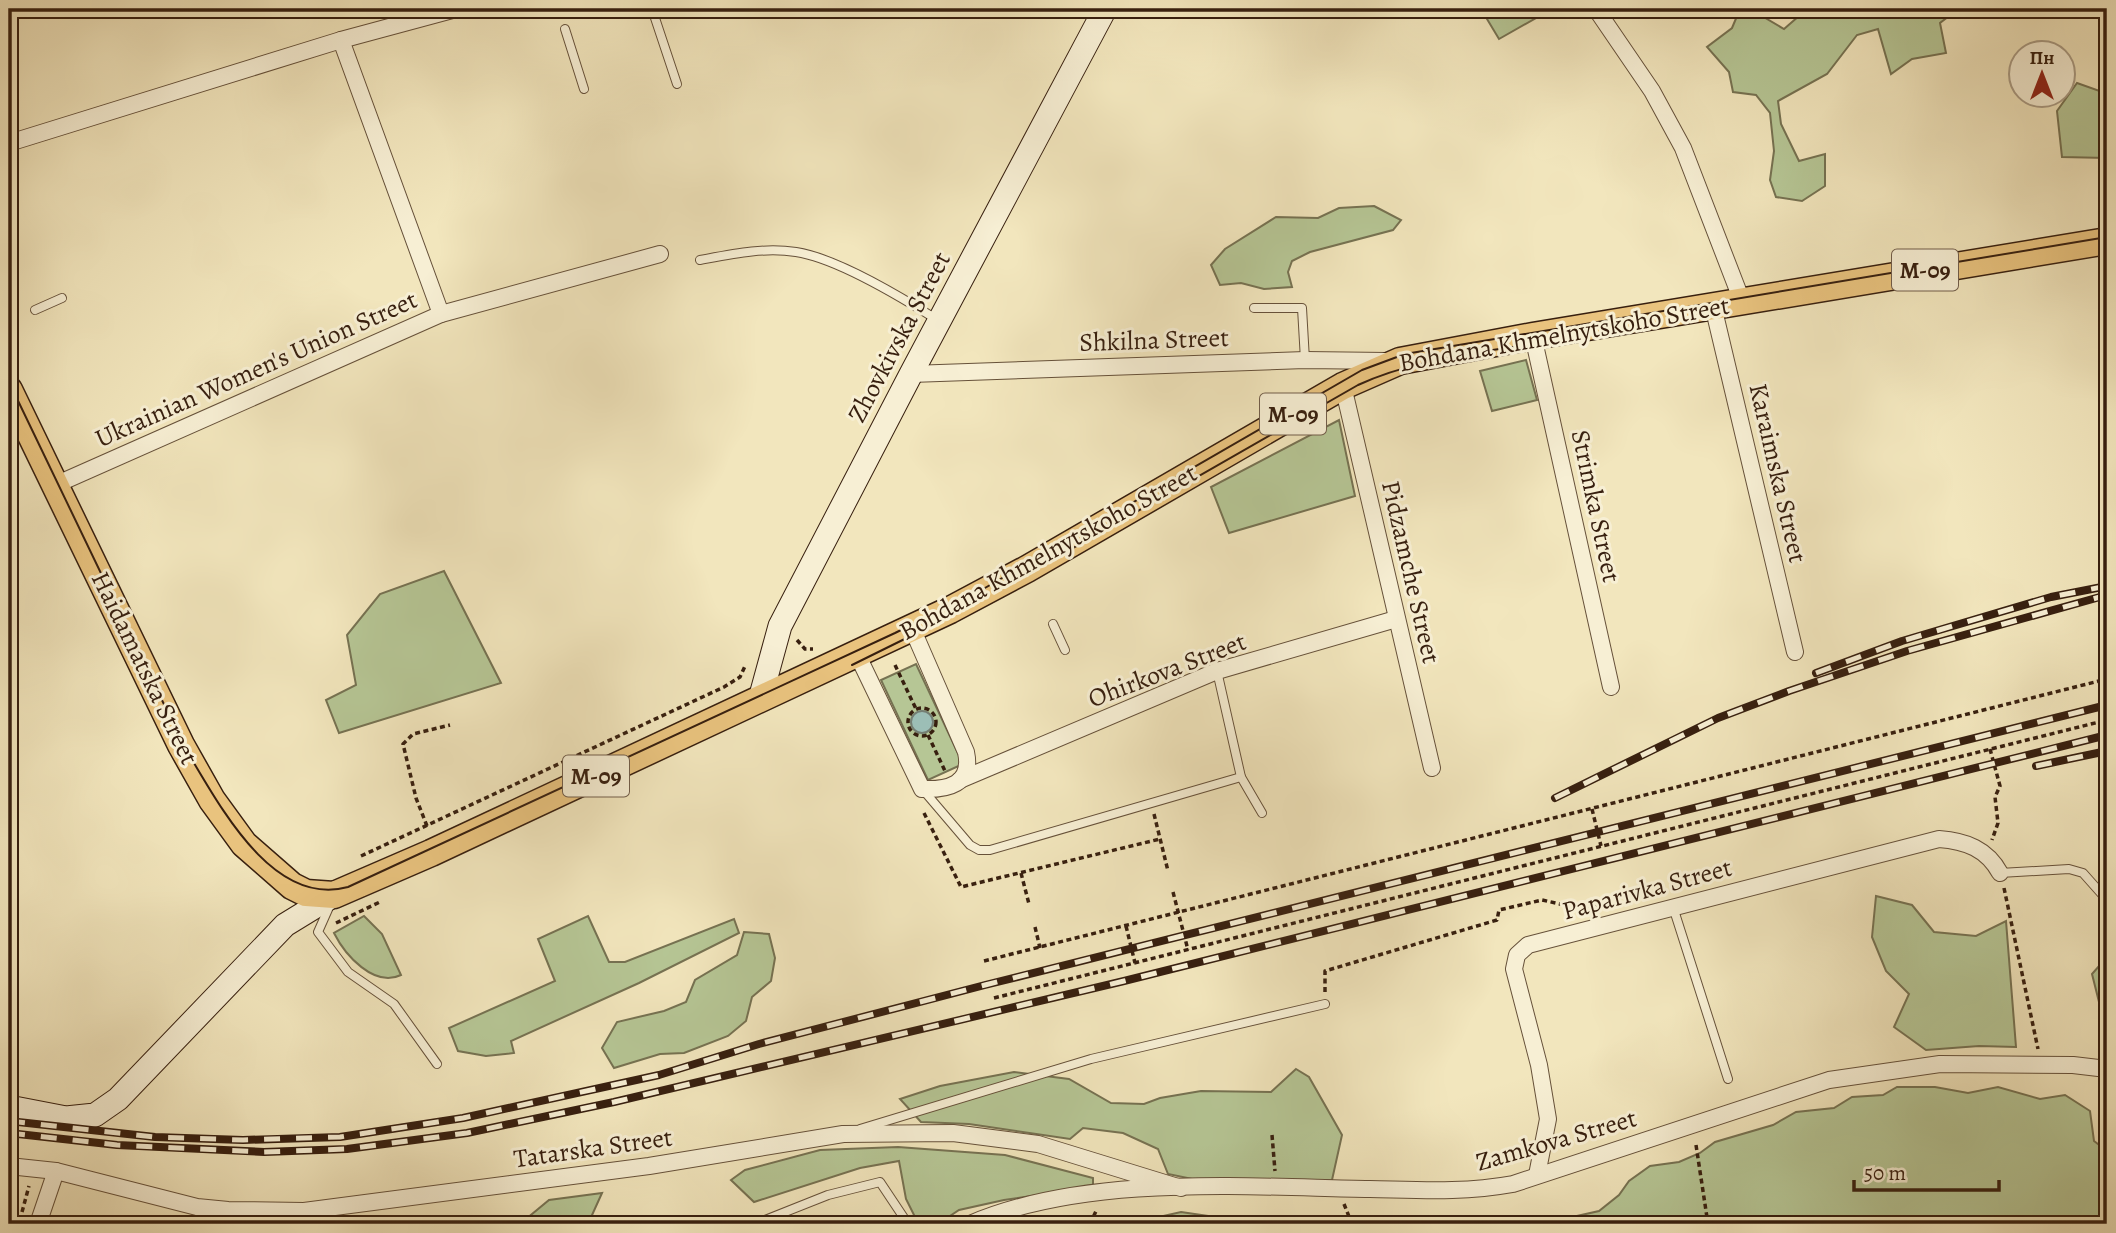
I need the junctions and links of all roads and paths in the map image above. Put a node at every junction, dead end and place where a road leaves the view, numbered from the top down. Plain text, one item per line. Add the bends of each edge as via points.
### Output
1 (456, 9) edge
2 (652, 9) edge
3 (1105, 9) edge
4 (1596, 9) edge
5 (565, 29) dead end
6 (341, 40) junction
7 (677, 84) dead end
8 (583, 89) dead end
9 (9, 143) edge
10 (2107, 241) edge
11 (660, 254) dead end
12 (700, 260) dead end
13 (62, 298) dead end
14 (1742, 301) junction
15 (1713, 306) junction
16 (1254, 308) dead end
17 (35, 310) dead end
18 (441, 314) junction
19 (939, 321) junction
20 (1533, 336) junction
21 (1305, 360) junction
22 (1400, 361) junction
23 (911, 374) junction
24 (1343, 386) junction
25 (9, 390) edge
26 (55, 485) junction
27 (1396, 619) junction
28 (1053, 624) dead end
29 (912, 628) junction
30 (1065, 650) dead end
31 (1795, 652) dead end
32 (857, 654) junction
33 (895, 665) dead end
34 (1217, 671) junction
35 (740, 677) dead end
36 (2107, 679) edge
37 (1611, 687) dead end
38 (760, 699) junction
39 (916, 709) junction
40 (2107, 720) edge
41 (450, 725) dead end
42 (928, 735) junction
43 (1990, 749) junction
44 (1432, 768) dead end
45 (1241, 777) junction
46 (956, 783) junction
47 (922, 789) junction
48 (1151, 805) junction
49 (1592, 809) junction
50 (923, 813) dead end
51 (1262, 813) dead end
52 (1998, 823) dead end
53 (427, 826) junction
54 (1160, 838) junction
55 (1601, 846) junction
56 (360, 857) dead end
57 (1168, 871) dead end
58 (1021, 873) junction
59 (2000, 873) junction
60 (1173, 892) dead end
61 (334, 895) junction
62 (2107, 900) edge
63 (1029, 904) dead end
64 (1673, 907) junction
65 (1179, 913) junction
66 (1627, 919) junction
67 (1126, 926) junction
68 (1035, 927) dead end
69 (1040, 948) junction
70 (1188, 950) junction
71 (984, 961) dead end
72 (1135, 963) junction
73 (994, 998) dead end
74 (1325, 1004) joint
75 (437, 1064) dead end
76 (2041, 1065) junction
77 (2107, 1069) edge
78 (1728, 1079) dead end
79 (9, 1107) edge
80 (843, 1134) junction
81 (1272, 1135) dead end
82 (1696, 1145) dead end
83 (9, 1166) edge
84 (56, 1171) junction
85 (1275, 1173) dead end
86 (33, 1174) dead end
87 (1537, 1175) junction
88 (1181, 1188) junction
89 (197, 1208) junction
90 (18, 1224) edge
91 (38, 1224) edge
92 (204, 1224) edge
93 (755, 1224) edge
94 (908, 1224) edge
95 (970, 1224) edge
96 (1708, 1224) edge

1 - 6 street
2 - 7 lane
3 - 19 street, Zhovkivska Street
4 - 14 street via 1652,91 1683,148
5 - 8 lane
6 - 9 street
6 - 18 street, Ukrainian Women's Union Street
10 - 14 main road, Bohdana Khmelnytskoho Street / М-09
11 - 18 street
12 - 19 lane via 752,251 797,252 836,263
13 - 17 lane
14 - 15 main road, Bohdana Khmelnytskoho Street / М-09
15 - 20 main road, Bohdana Khmelnytskoho Street / М-09
15 - 31 street, Karaimska Street
16 - 21 lane via 1302,308
18 - 26 street, Ukrainian Women's Union Street
19 - 23 street, Zhovkivska Street
20 - 22 main road, Bohdana Khmelnytskoho Street / М-09
20 - 37 street, Strimka Street
21 - 22 street, Shkilna Street
21 - 23 street, Shkilna Street
22 - 24 main road, Bohdana Khmelnytskoho Street / М-09
23 - 38 street, Zhovkivska Street via 780,626
24 - 27 street, Pidzamche Street
24 - 29 main road, Bohdana Khmelnytskoho Street / М-09 via 1030,574
25 - 26 main road, Haidamatska Street
26 - 61 main road, Haidamatska Street via 212,800 244,844 278,876 306,893
27 - 34 street, Ohirkova Street
27 - 44 street, Pidzamche Street
28 - 30 lane
29 - 32 main road, Bohdana Khmelnytskoho Street / М-09
29 - 46 street via 966,752 967,764
32 - 38 main road, Bohdana Khmelnytskoho Street / М-09
32 - 47 street
33 - 39 path
34 - 45 lane
34 - 46 street, Ohirkova Street
35 - 53 path
36 - 49 path
38 - 61 main road, Bohdana Khmelnytskoho Street / М-09
39 - 42 path via 908,718 909,728 919,736
39 - 42 path via 928,709 935,716 935,729
40 - 43 path
41 - 53 path via 413,734 404,744
42 - 46 path
43 - 52 path via 2000,786 1995,797
43 - 55 path
45 - 48 lane
45 - 51 lane
46 - 47 street, Ohirkova Street
47 - 48 lane via 979,850
48 - 54 path
49 - 55 path
49 - 65 path
50 - 58 path via 960,887
53 - 56 path
54 - 57 path
54 - 58 path
55 - 70 path
58 - 63 path
59 - 62 lane via 2069,869 2083,873
59 - 64 street, Paparivka Street via 1978,848 1939,838
59 - 76 path
60 - 65 path
61 - 75 lane via 318,932 348,972 394,1004
61 - 79 street, Bohdana Khmelnytskoho Street via 285,925 118,1099 95,1115 66,1118
64 - 66 street, Paparivka Street
64 - 78 lane
65 - 67 path
65 - 70 path
66 - 74 path via 1624,906 1578,908 1542,900 1499,910 1497,920 1325,971
66 - 87 street, Paparivka Street via 1528,945 1514,962 1548,1119
67 - 69 path
67 - 72 path
68 - 69 path
69 - 71 path
70 - 72 path
72 - 73 path
74 - 80 lane via 1091,1059
76 - 77 street, Zamkova Street
76 - 87 street, Zamkova Street via 1940,1064 1829,1080
80 - 88 street, Tatarska Street via 953,1133 1038,1144
80 - 89 street, Tatarska Street via 649,1166 304,1211
81 - 85 path
82 - 96 path
83 - 84 street, Tatarska Street
84 - 89 street, Tatarska Street
84 - 91 street
86 - 90 path
87 - 88 street, Zamkova Street via 1513,1184 1442,1192
88 - 95 street, Zamkova Street via 1042,1201
89 - 92 lane
93 - 94 lane via 828,1195 880,1182

